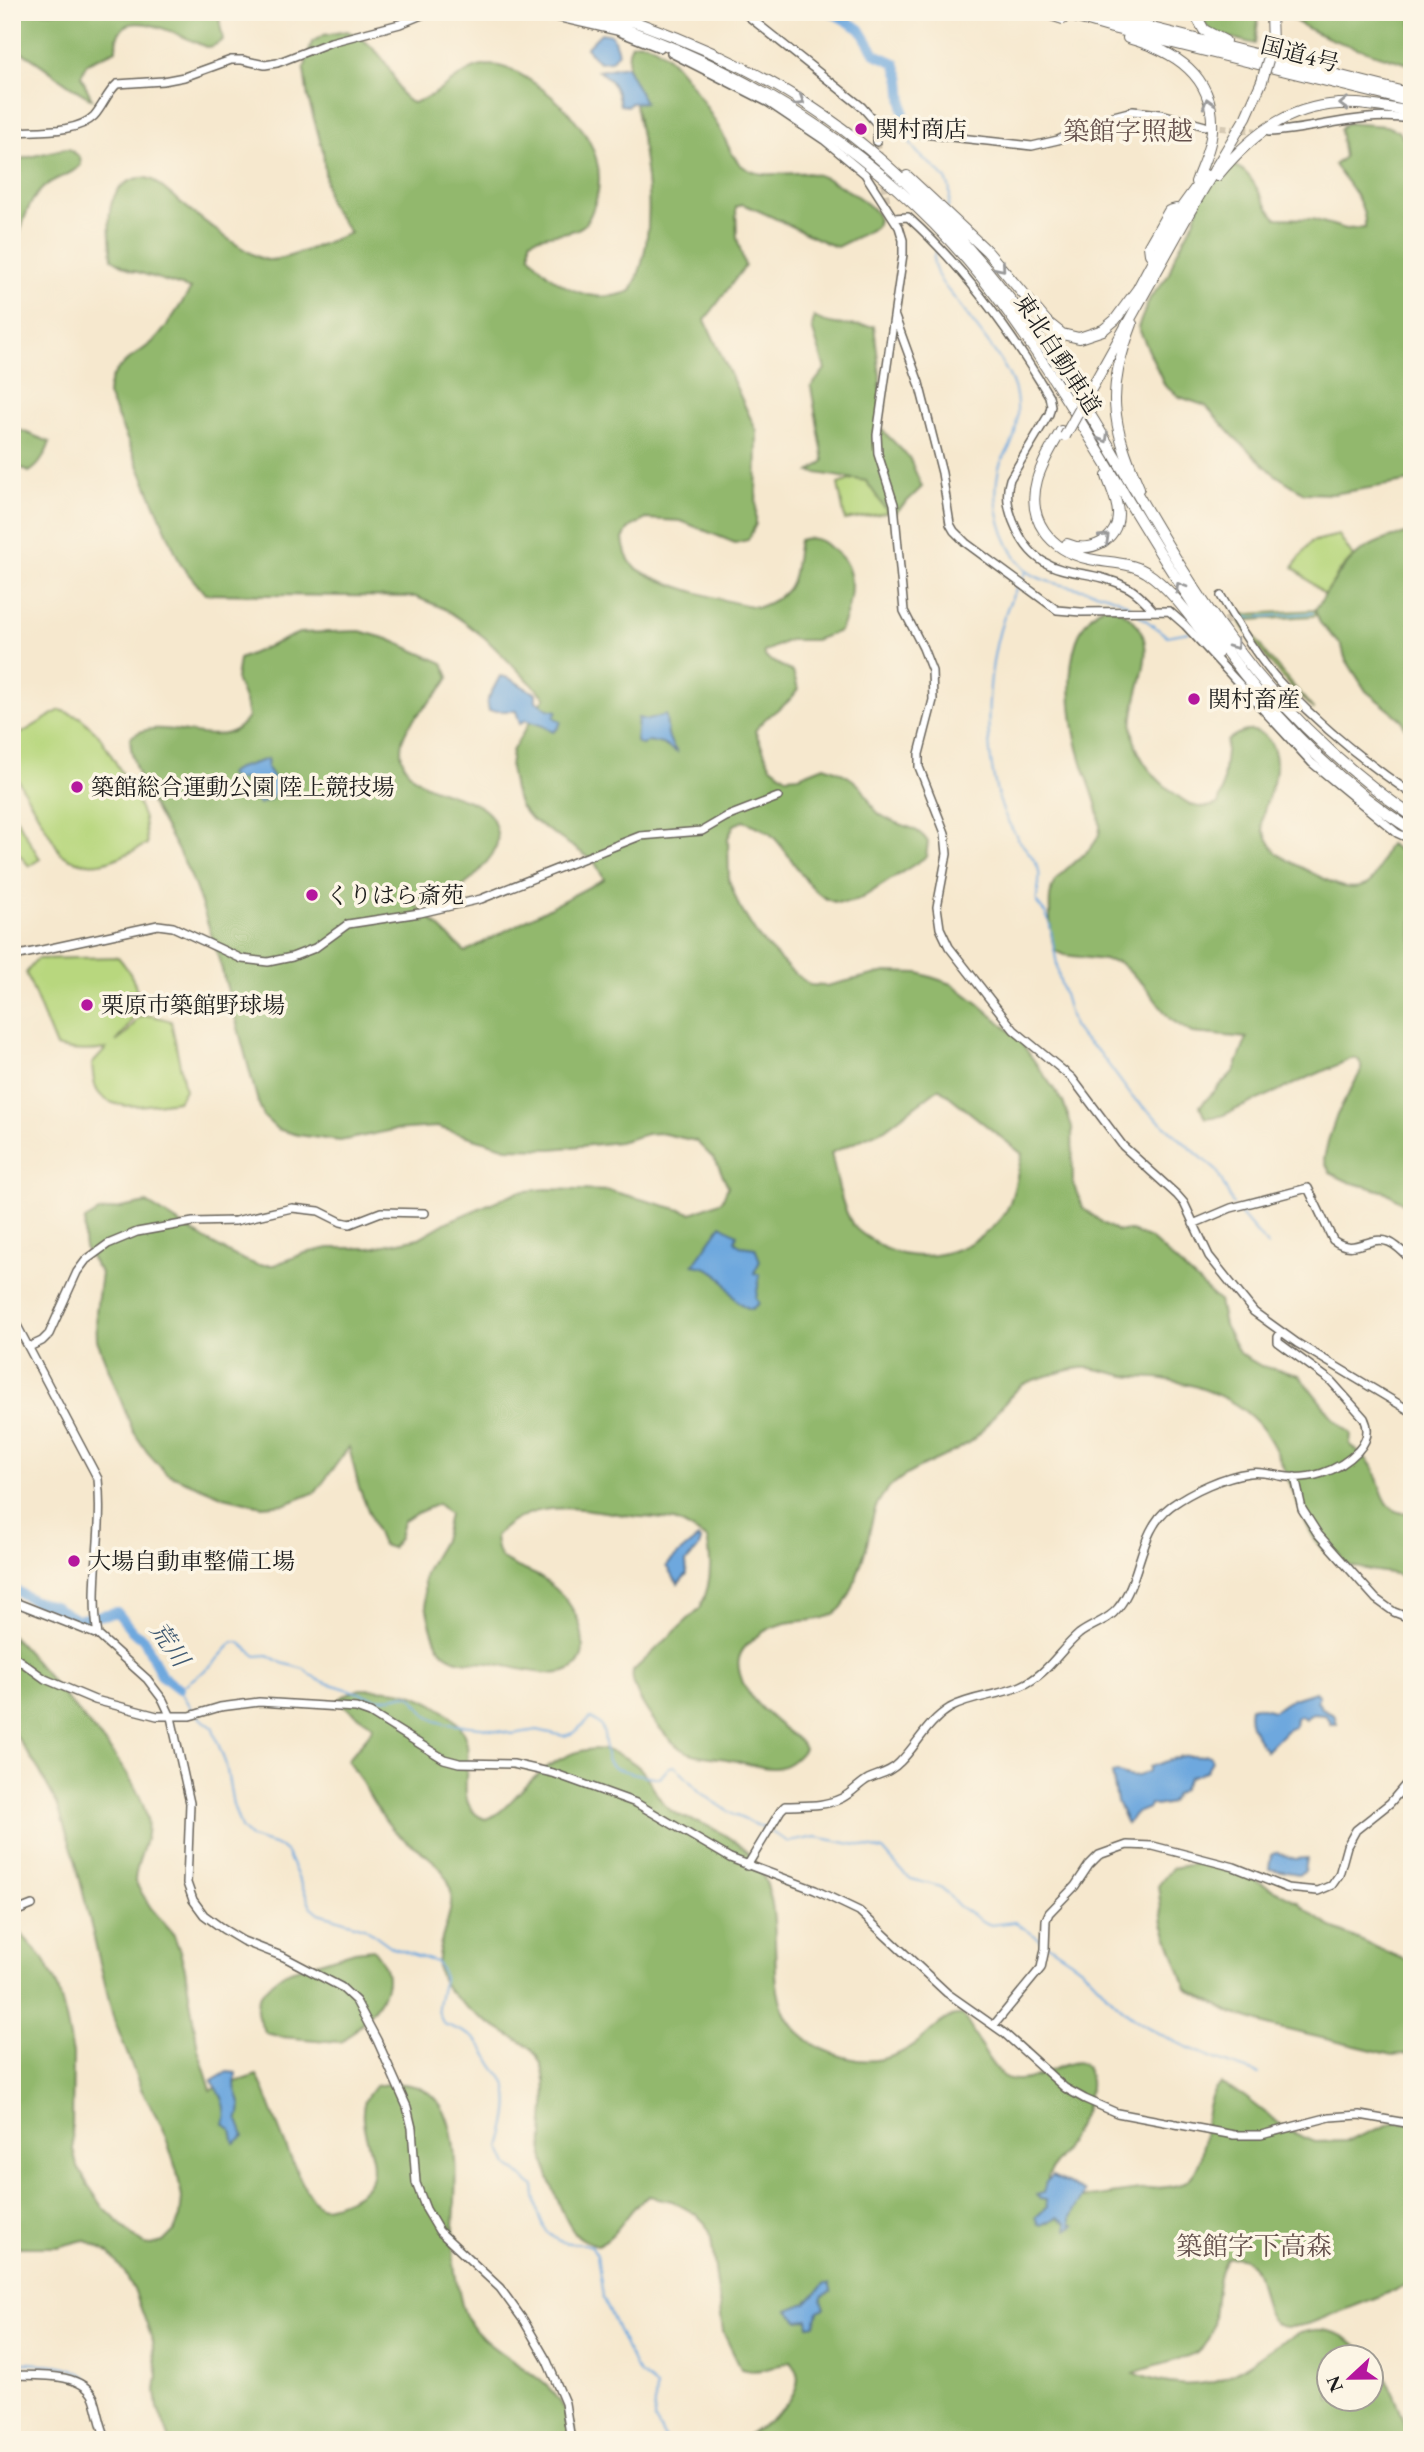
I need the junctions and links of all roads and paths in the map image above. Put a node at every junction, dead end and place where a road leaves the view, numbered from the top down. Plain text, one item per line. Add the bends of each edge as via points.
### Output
1 (429, 12) edge
2 (534, 12) edge
3 (574, 12) edge
4 (604, 12) edge
5 (743, 12) edge
6 (1041, 12) edge
7 (1057, 12) edge
8 (1089, 12) edge
9 (1194, 12) edge
10 (1265, 12) edge
11 (1271, 12) edge
12 (547, 13) edge
13 (1269, 45) junction
14 (1254, 54) junction
15 (1412, 94) edge
16 (1412, 102) edge
17 (1412, 112) edge
18 (1412, 120) edge
19 (1205, 126) tunnel mouth
20 (878, 129) junction
21 (12, 132) edge
22 (1269, 132) tunnel mouth
23 (877, 142) tunnel mouth
24 (1189, 200) junction
25 (928, 206) junction
26 (894, 218) junction
27 (951, 222) junction
28 (1149, 266) junction
29 (1142, 291) junction
30 (895, 317) junction
31 (1063, 434) junction
32 (1097, 451) junction
33 (1170, 547) junction
34 (1221, 596) dead end
35 (1153, 610) junction
36 (1282, 718) junction
37 (1412, 794) edge
38 (778, 797) dead end
39 (1412, 816) edge
40 (1412, 830) edge
41 (1412, 840) edge
42 (12, 964) edge
43 (425, 1213) dead end
44 (1193, 1224) junction
45 (1412, 1261) edge
46 (12, 1316) edge
47 (1281, 1332) junction
48 (29, 1347) junction
49 (1412, 1412) edge
50 (1294, 1477) junction
51 (12, 1601) edge
52 (1412, 1619) edge
53 (98, 1635) junction
54 (12, 1655) edge
55 (171, 1717) junction
56 (1412, 1777) edge
57 (747, 1866) junction
58 (32, 1905) dead end
59 (12, 1913) edge
60 (993, 2025) junction
61 (1412, 2124) edge
62 (12, 2375) edge
63 (107, 2440) edge
64 (571, 2440) edge

1 - 21 street via 271,65 231,61 184,77 117,84 86,122
2 - 12 street
3 - 25 highway, 東北自動車道 via 679,49 770,95
4 -> 25 highway via 722,59 775,87 888,161
5 - 20 street via 862,107
24 -> 6 highway via 1209,149 1212,123 1208,98 1187,64 1149,44
7 - 16 highway, 国道4号
8 - 14 highway, 国道4号
9 - 14 highway via 1204,30 1215,38
10 - 13 highway
11 - 13 highway
12 - 26 street via 617,31 769,103 865,174
13 - 24 highway, bridge via 1246,117
14 - 15 highway, 国道4号
17 -> 24 highway via 1343,104 1292,115 1250,140
18 - 22 street via 1380,116
19 - 20 street via 1133,111 1102,118 1051,143 1032,146
20 - 23 street
24 - 28 highway
24 - 28 highway via 1150,254
24 - 29 highway via 1166,256
25 - 27 highway
25 - 32 highway, 東北自動車道 via 946,236 1010,314
26 - 30 street via 903,240
26 - 35 street via 908,217 942,250 1007,330 1049,396 1049,414 1007,489 1021,537 1035,557 1049,566 1129,588
27 -> 29 highway via 987,251 1062,334 1079,338 1103,330
27 -> 33 highway, 東北自動車道 via 1045,347
28 - 29 highway
29 - 31 highway
29 - 33 highway via 1115,377 1116,417 1128,462
30 - 35 street via 919,383 950,524 965,543 1057,610
30 - 44 street via 878,454 894,504 904,611 932,671 933,700 919,767 945,833 947,854 937,907 940,928 949,947 1014,1030 1072,1078 1123,1146 1184,1203
31 -> 32 highway via 1044,478 1040,505 1052,533 1077,548 1101,543 1113,531 1118,513
31 - 36 highway via 1047,455 1035,501 1038,518 1054,544 1088,559 1146,572
36 -> 32 highway, 東北自動車道 via 1202,620
33 -> 39 highway, 東北自動車道 via 1255,672 1346,766
34 - 37 street via 1232,619 1286,689
35 - 41 street via 1168,611 1190,629 1312,763 1397,833
36 - 40 highway, 東北自動車道 via 1339,775
38 - 42 street via 702,831 640,836 481,899 348,924 315,948 292,957 268,962 242,959 173,927 158,925 19,955
43 - 48 street via 381,1212 350,1224 318,1211 292,1208 236,1221 193,1222 136,1232 86,1260 49,1334
44 - 45 street via 1240,1205 1308,1188 1333,1240 1340,1245 1347,1248 1386,1241
44 - 47 street via 1209,1256 1234,1289
46 - 48 street
47 - 49 street
47 - 50 street via 1278,1342 1331,1381 1367,1425 1365,1442 1346,1462 1325,1473
48 - 53 street via 98,1479
50 - 52 street via 1302,1509 1318,1534 1376,1600
50 - 57 street via 1248,1473 1171,1506 1147,1537 1121,1605 1113,1614 1079,1634 1038,1677 1020,1687 958,1704 929,1725 890,1770 826,1805 785,1806
51 - 53 street
53 - 55 street via 147,1679
54 - 55 street via 46,1679 95,1700
55 - 57 street via 259,1702 356,1708 444,1759 513,1764 553,1773 636,1803
55 - 64 street via 190,1802 187,1882 193,1899 204,1915 223,1929 284,1956 341,1987 356,2001 407,2107 416,2183 426,2209 439,2231 500,2288 524,2321 565,2403
56 - 60 street via 1390,1803 1356,1830 1339,1875 1328,1888 1312,1892 1153,1846 1127,1845 1099,1855 1049,1913 1041,1968
57 - 60 street via 859,1911 947,1993
58 - 59 street
60 - 61 street via 1065,2088 1117,2113 1234,2135 1261,2135 1330,2117 1360,2115
62 - 63 street via 69,2379 83,2386 94,2398

